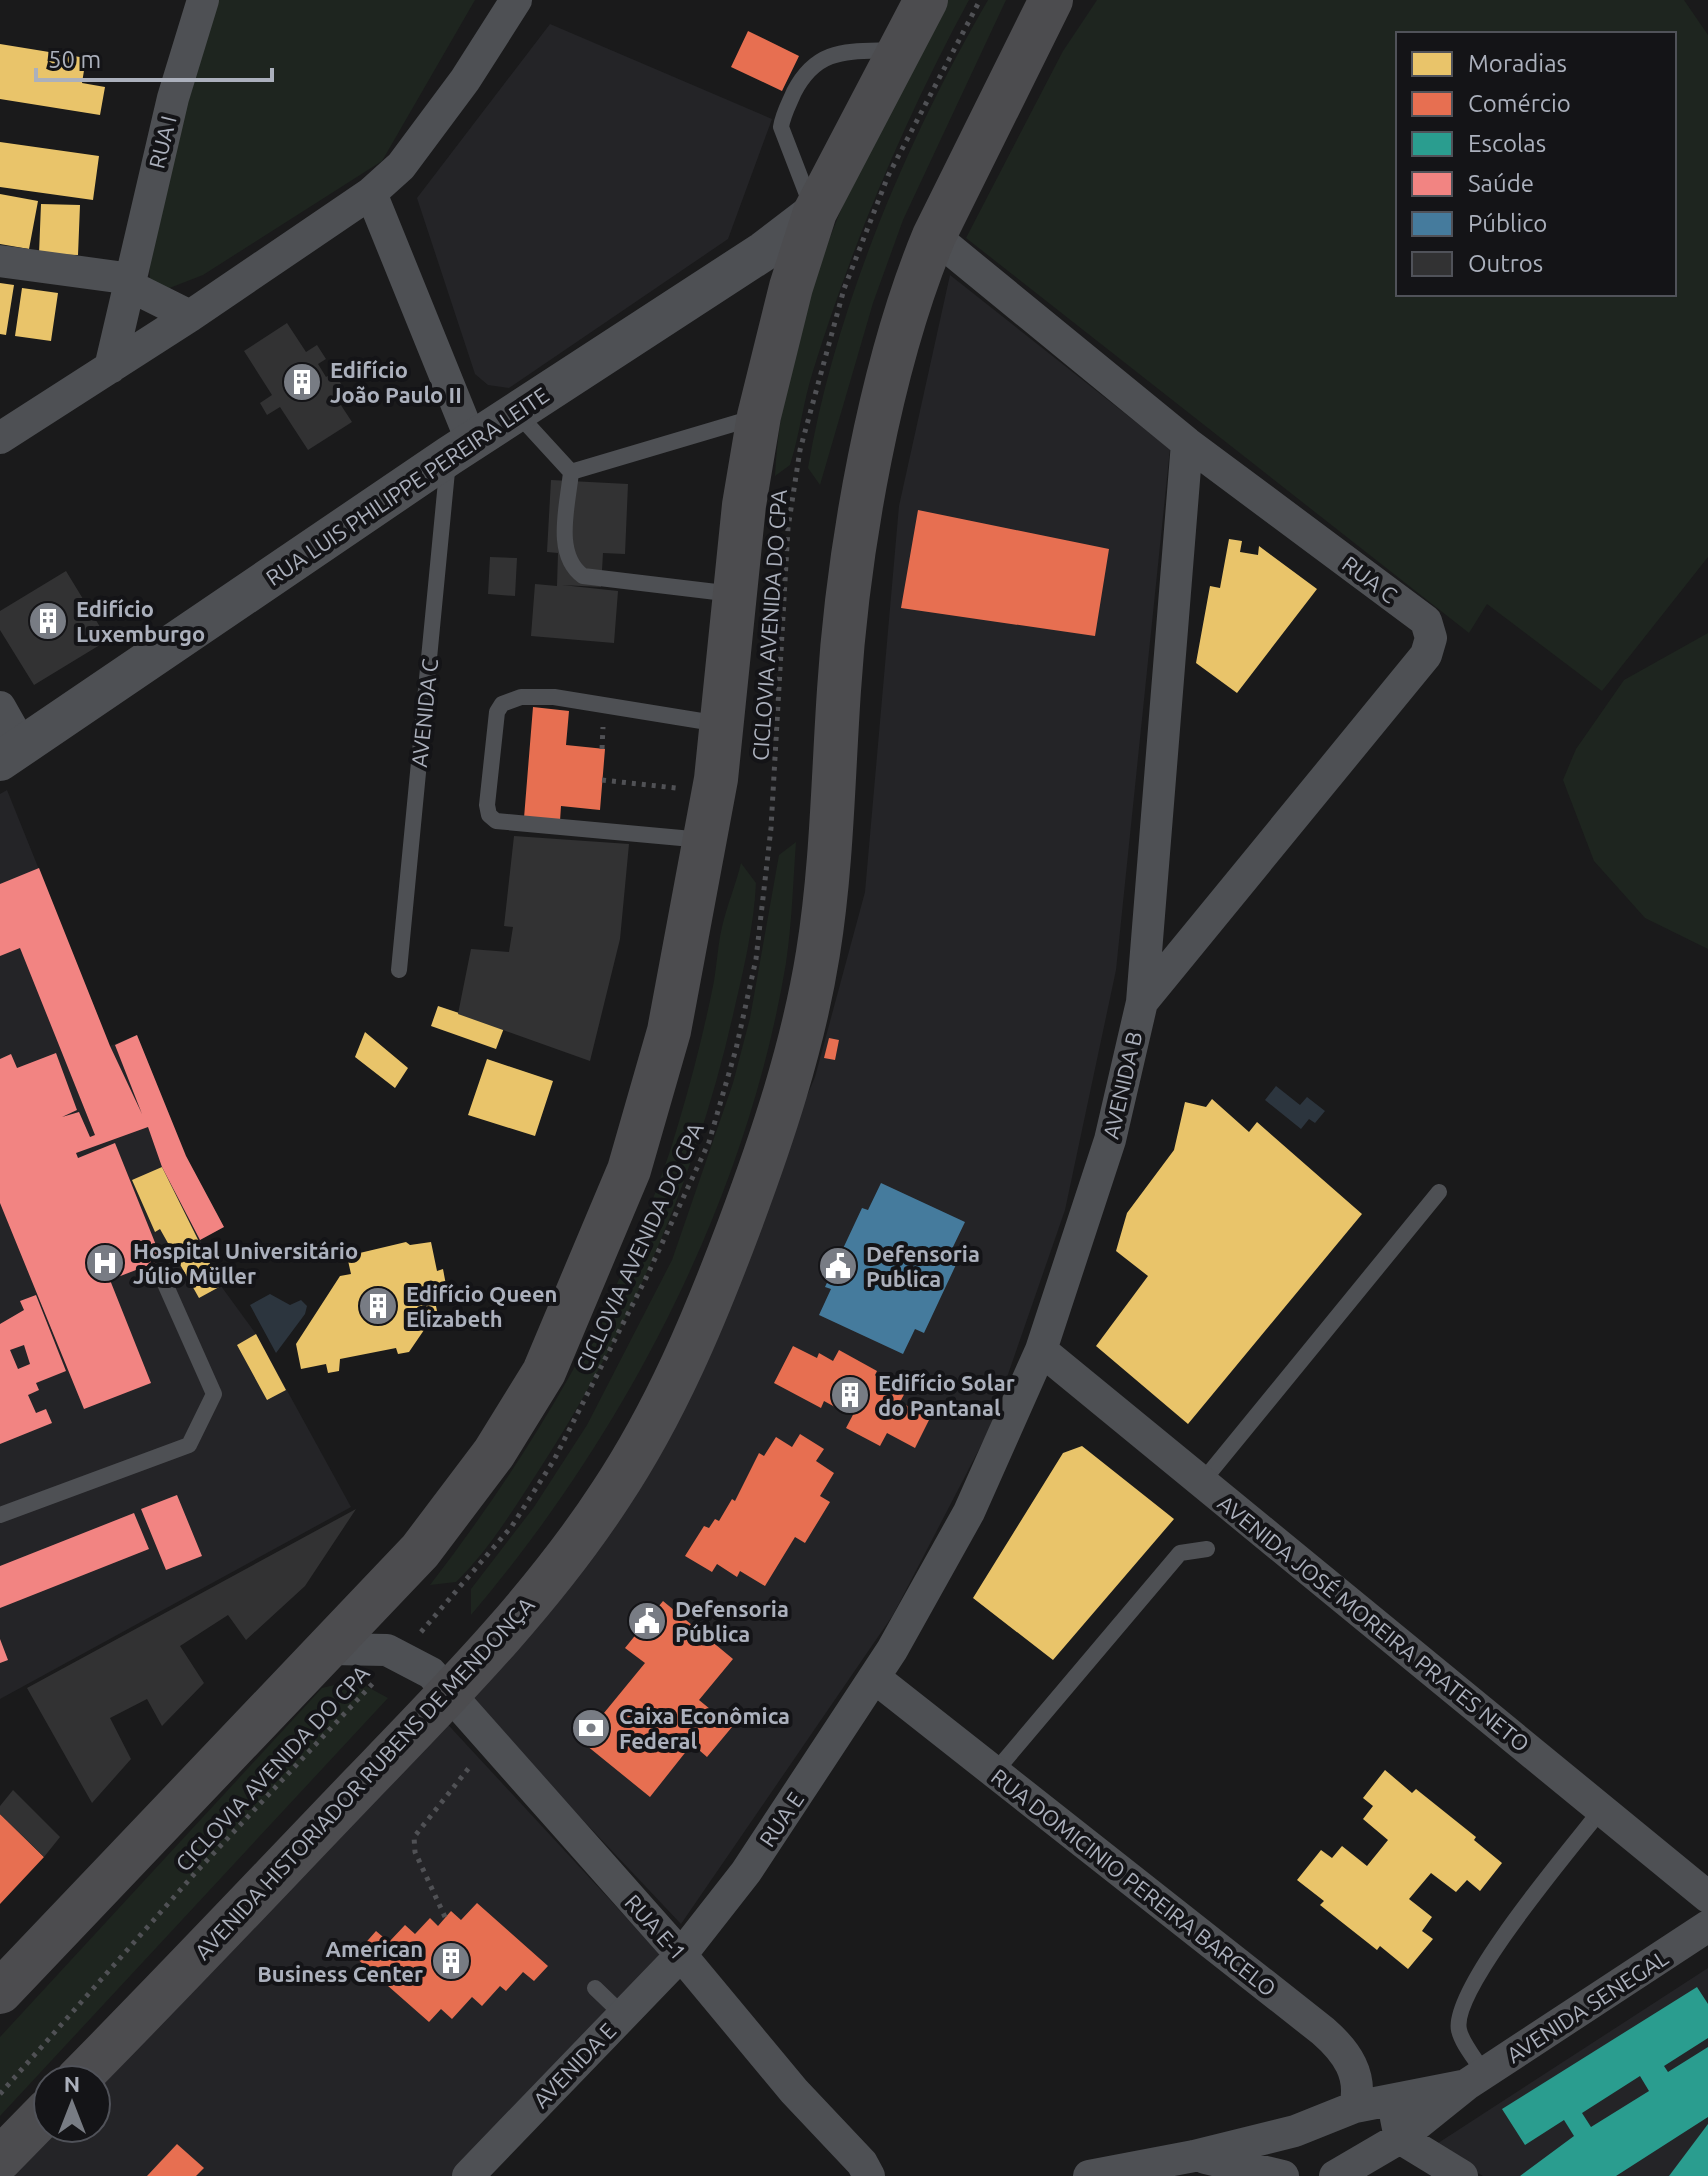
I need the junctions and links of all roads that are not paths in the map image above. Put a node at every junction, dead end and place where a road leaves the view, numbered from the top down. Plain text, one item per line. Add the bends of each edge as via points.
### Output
1 (203, 0) edge
2 (516, 0) edge
3 (926, 0) edge
4 (1051, 0) edge
5 (897, 50) junction
6 (371, 193) junction
7 (815, 212) junction
8 (934, 236) junction
9 (0, 261) edge
10 (131, 282) junction
11 (190, 316) junction
12 (110, 368) junction
13 (516, 412) junction
14 (759, 416) junction
15 (0, 438) edge
16 (1187, 443) junction
17 (460, 448) junction
18 (571, 472) junction
19 (735, 594) junction
20 (0, 707) edge
21 (722, 725) junction
22 (11, 754) edge
23 (706, 840) junction
24 (399, 970) dead end
25 (1142, 1002) junction
26 (1439, 1192) dead end
27 (166, 1286) dead end
28 (1041, 1350) junction
29 (1202, 1482) junction
30 (0, 1515) edge
31 (1207, 1549) dead end
32 (330, 1649) junction
33 (875, 1678) junction
34 (450, 1692) junction
35 (994, 1773) junction
36 (1601, 1810) junction
37 (1708, 1897) edge
38 (1708, 1926) edge
39 (681, 1955) junction
40 (595, 1988) dead end
41 (0, 1992) edge
42 (623, 2015) junction
43 (92, 2064) edge
44 (1475, 2079) junction
45 (1391, 2101) junction
46 (1355, 2107) junction
47 (32, 2126) edge
48 (1295, 2131) junction
49 (1400, 2138) junction
50 (1194, 2156) junction
51 (0, 2159) edge
52 (872, 2172) edge
53 (1346, 2173) edge
54 (468, 2176) edge
55 (1089, 2176) edge
56 (1283, 2176) edge
57 (1293, 2176) edge
58 (1462, 2176) edge

1 - 10 street, RUA I via 173,98
2 - 6 street via 447,105 401,166
3 - 5 main road
4 - 8 main road, AVENIDA HISTORIADOR RUBENS DE MENDONÇA
5 - 7 main road
5 - 7 lane via 842,53 816,62 794,93 781,127
6 - 11 street
6 - 17 street
7 - 13 street, RUA LUIS PHILIPPE PEREIRA LEITE via 764,251
7 - 14 main road
8 - 16 street, RUA C
8 - 34 main road, AVENIDA HISTORIADOR RUBENS DE MENDONÇA via 885,393 868,479 839,684 828,883 817,959 776,1121 714,1295 652,1425 577,1541
9 - 10 street
10 - 11 street
10 - 12 street, RUA I
11 - 12 street
12 - 15 street
13 - 17 street, RUA LUIS PHILIPPE PEREIRA LEITE
13 - 18 lane
14 - 18 lane
14 - 19 main road
16 - 25 street, AVENIDA B
16 - 25 street, RUA C via 1426,621 1431,638 1426,655
17 - 22 street, RUA LUIS PHILIPPE PEREIRA LEITE
17 - 24 lane, AVENIDA C
18 - 19 lane via 565,553 583,576
19 - 21 main road
20 - 22 street
21 - 23 main road
21 - 23 lane via 544,696 521,697 497,712 487,805 496,821
23 - 32 main road via 653,1093 606,1232 544,1372 494,1453 420,1551
25 - 28 street, AVENIDA B via 1110,1140
26 - 29 lane
27 - 30 lane via 214,1394 189,1445
28 - 29 street, AVENIDA JOSÉ MOREIRA PRATES NETO
28 - 33 street, AVENIDA B via 969,1512
29 - 36 street, AVENIDA JOSÉ MOREIRA PRATES NETO
31 - 35 lane via 1180,1553
32 - 34 street, RUA E-1 via 378,1648 431,1673
32 - 41 main road
33 - 35 street, RUA DOMICINIO PEREIRA BARCELO
33 - 39 street, RUA E via 746,1872
34 - 39 street, RUA E-1
34 - 43 main road, AVENIDA HISTORIADOR RUBENS DE MENDONÇA
35 - 46 street, RUA DOMICINIO PEREIRA BARCELO via 1336,2042 1358,2080
36 - 37 street, AVENIDA JOSÉ MOREIRA PRATES NETO
36 - 44 lane via 1489,1956 1462,2004 1459,2030
38 - 44 street, AVENIDA SENEGAL
39 - 42 street, AVENIDA E
39 - 52 street, RUA E-1 via 794,2091
40 - 42 lane
42 - 54 street, AVENIDA E
44 - 45 street, AVENIDA SENEGAL
44 - 49 street, AVENIDA SENEGAL
45 - 46 street, AVENIDA SENEGAL
45 - 49 street
46 - 48 street, AVENIDA SENEGAL
47 - 51 main road
48 - 50 street, AVENIDA SENEGAL
48 - 57 street via 1290,2152
49 - 53 street, AVENIDA SENEGAL
49 - 58 street
50 - 55 street, AVENIDA SENEGAL
50 - 56 street, AVENIDA SENEGAL

